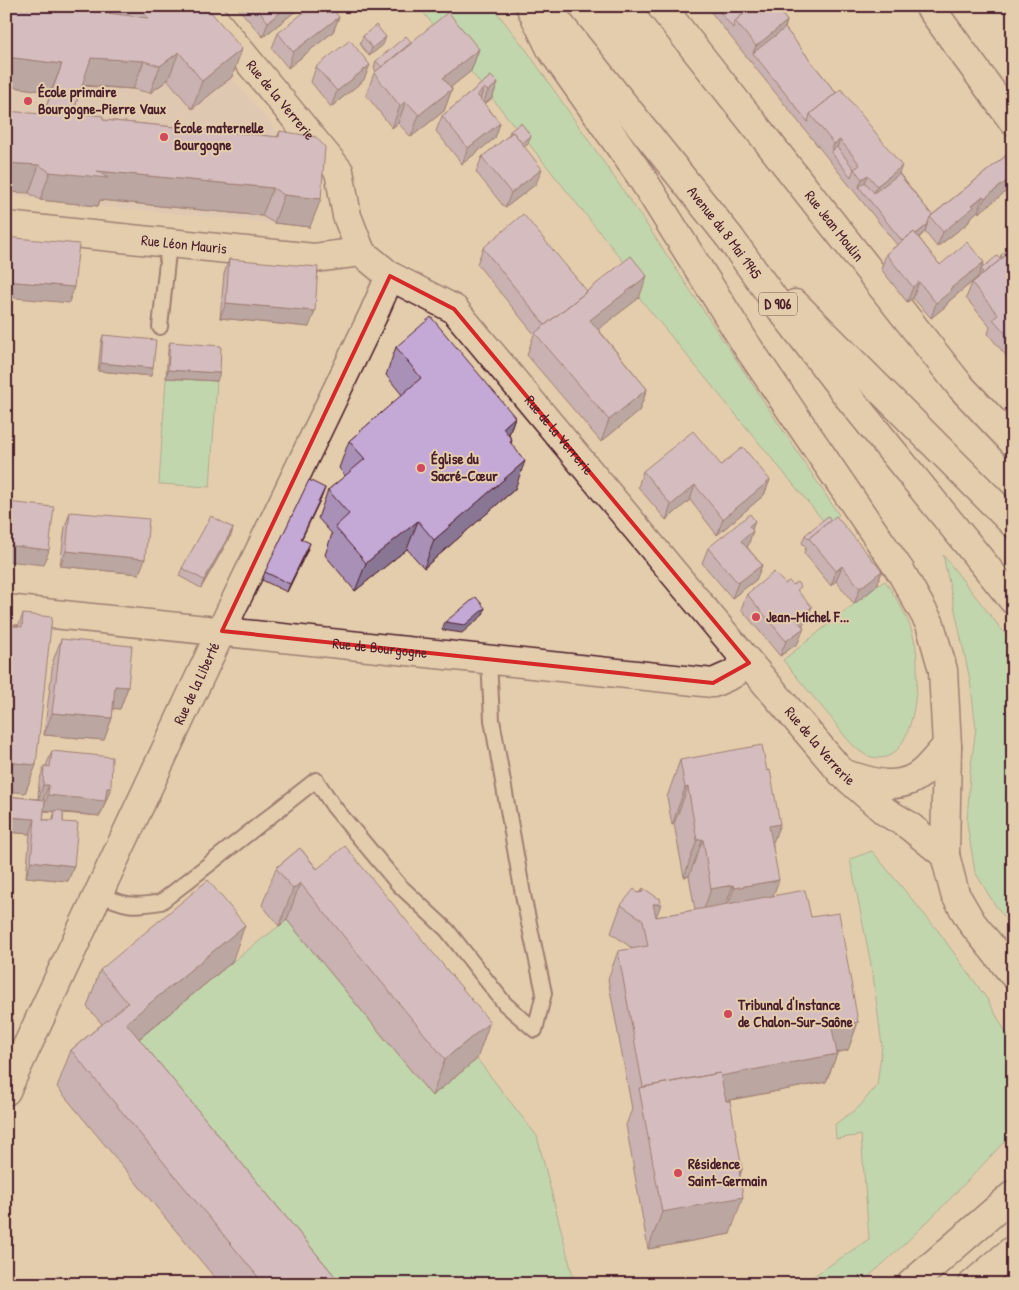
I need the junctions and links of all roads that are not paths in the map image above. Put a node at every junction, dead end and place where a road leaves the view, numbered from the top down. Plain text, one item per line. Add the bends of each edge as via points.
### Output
1 (203, 6) edge
2 (530, 6) edge
3 (545, 6) edge
4 (661, 6) edge
5 (929, 6) edge
6 (1013, 121) edge
7 (6, 226) edge
8 (730, 238) junction
9 (169, 243) junction
10 (361, 252) junction
11 (390, 276) junction
12 (160, 326) dead end
13 (1013, 442) edge
14 (1013, 523) edge
15 (1013, 600) edge
16 (6, 609) edge
17 (222, 631) junction
18 (489, 659) junction
19 (749, 664) junction
20 (947, 746) junction
21 (842, 773) junction
22 (945, 855) junction
23 (98, 893) junction
24 (1007, 967) edge
25 (1013, 987) edge
26 (17, 1042) edge
27 (6, 1092) edge
28 (1013, 1195) edge
29 (1013, 1250) edge
30 (911, 1284) edge
31 (973, 1284) edge

1 - 10 street, Rue de la Verrerie via 338,170 347,216
2 - 20 street via 551,48 640,175 747,346 906,580 930,624 943,670
3 - 8 street, Avenue du 8 Mai 1945 / D 906
4 - 13 street, Rue Jean Moulin via 960,387
5 - 6 street
7 - 9 street, Rue Léon Mauris
8 - 14 street
8 - 15 street, Avenue du 8 Mai 1945 / D 906 via 850,399
9 - 10 street, Rue Léon Mauris via 314,258
9 - 12 lane
10 - 11 street, Rue de la Verrerie
11 - 17 street, Rue de la Liberté
11 - 19 street, Rue de la Verrerie via 454,309
16 - 17 street, Rue de Bourgogne
17 - 18 street, Rue de Bourgogne
17 - 23 street, Rue de la Liberté
18 - 19 street, Rue de Bourgogne via 713,684
18 - 23 lane via 492,720 544,993 535,1030 505,1004 447,930 399,885 334,807 316,780 162,902 138,906 118,903
19 - 21 street, Rue de la Verrerie
20 - 21 street via 910,781 894,785 875,783
20 - 22 street
21 - 22 street, Rue de la Verrerie via 886,812
22 - 24 street via 955,894 972,923
23 - 26 street, Rue de la Liberté
24 - 25 street
26 - 27 street, Rue de la Liberté
28 - 30 street
29 - 31 street

